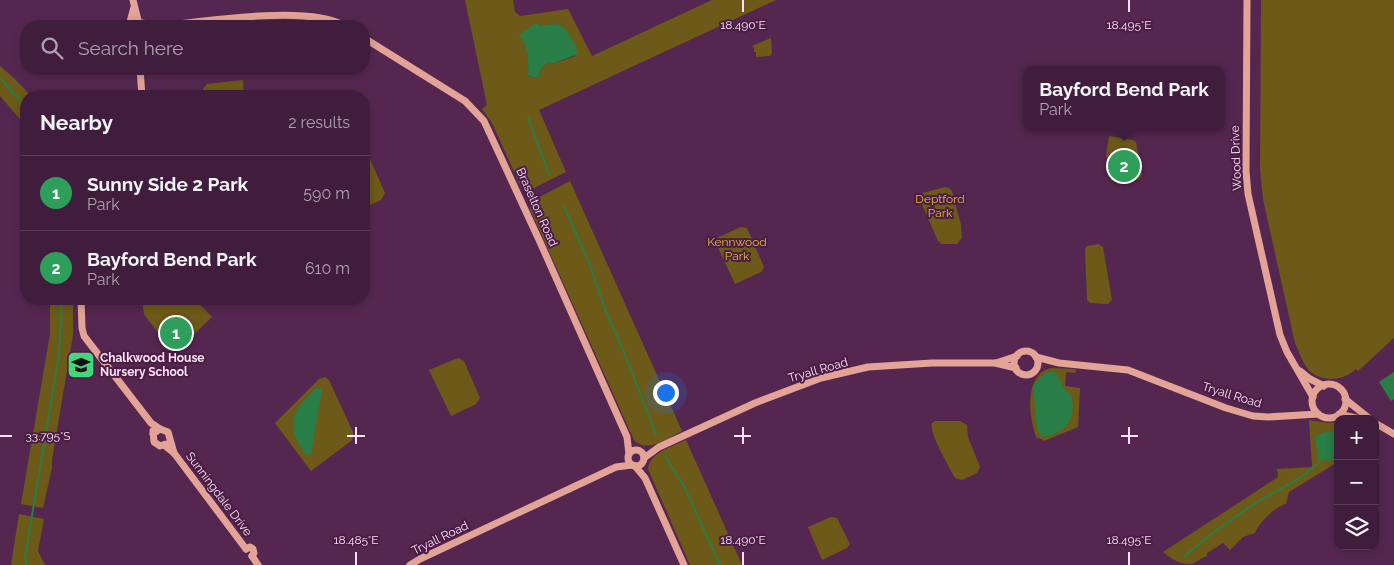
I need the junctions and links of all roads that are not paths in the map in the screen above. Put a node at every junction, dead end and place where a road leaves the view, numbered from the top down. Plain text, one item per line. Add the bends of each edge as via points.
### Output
1 (1247, 0) edge
2 (133, 4) edge
3 (130, 20) edge
4 (141, 20) edge
5 (225, 20) edge
6 (332, 20) edge
7 (370, 42) edge
8 (140, 75) edge
9 (142, 90) edge
10 (82, 305) edge
11 (1017, 356) junction
12 (1036, 357) junction
13 (995, 363) junction
14 (1059, 363) junction
15 (1038, 367) junction
16 (1296, 367) junction
17 (1016, 368) junction
18 (1324, 386) junction
19 (1313, 400) junction
20 (1345, 400) junction
21 (1318, 414) junction
22 (1339, 414) junction
23 (1343, 415) edge
24 (1365, 415) edge
25 (1283, 416) junction
26 (151, 423) junction
27 (1379, 426) edge
28 (160, 429) junction
29 (153, 434) junction
30 (1394, 434) edge
31 (627, 437) junction
32 (170, 438) junction
33 (164, 445) junction
34 (659, 447) junction
35 (639, 450) junction
36 (174, 454) junction
37 (628, 455) junction
38 (644, 460) junction
39 (634, 466) junction
40 (616, 468) junction
41 (645, 478) junction
42 (258, 565) edge
43 (410, 565) edge
44 (684, 565) edge

1 - 16 street, Wood Drive via 1248,194 1280,335
2 - 3 street
2 - 4 street
5 - 6 street via 281,15
7 - 31 street, Braselton Road via 465,101 485,122
8 - 9 street
10 - 26 street via 84,336
11 - 12 street via 1027,351
11 - 13 street, Tryall Road
11 - 17 street
12 - 14 street, Tryall Road
12 - 15 street
13 - 17 street, Tryall Road
13 - 34 street, Tryall Road via 868,368 821,378 755,403
14 - 15 street, Tryall Road
14 - 25 street, Tryall Road via 1128,370 1237,411 1260,417
15 - 17 street via 1027,375
16 - 18 street, Wood Drive
16 - 19 street, Wood Drive
18 - 19 street via 1316,390
18 - 20 street via 1337,387
19 - 21 street
19 - 25 street, Tryall Road via 1302,411
20 - 22 street
20 - 24 street
21 - 22 street via 1329,418
21 - 25 street, Tryall Road
22 - 23 street
26 - 28 street
26 - 29 street
27 - 30 street
28 - 29 street
28 - 32 street via 168,432
29 - 33 street via 154,442
31 - 35 street, Braselton Road
31 - 37 street, Braselton Road
32 - 33 street
32 - 36 street, Sunningdale Drive
33 - 36 street, Sunningdale Drive
34 - 35 street, Tryall Road
34 - 38 street, Tryall Road
35 - 37 street
35 - 38 street
36 - 42 street, Sunningdale Drive via 246,549 253,549 252,556
37 - 39 street
37 - 40 street, Tryall Road
38 - 39 street
38 - 41 street
39 - 40 street, Tryall Road
39 - 41 street
40 - 43 street, Tryall Road
41 - 44 street

